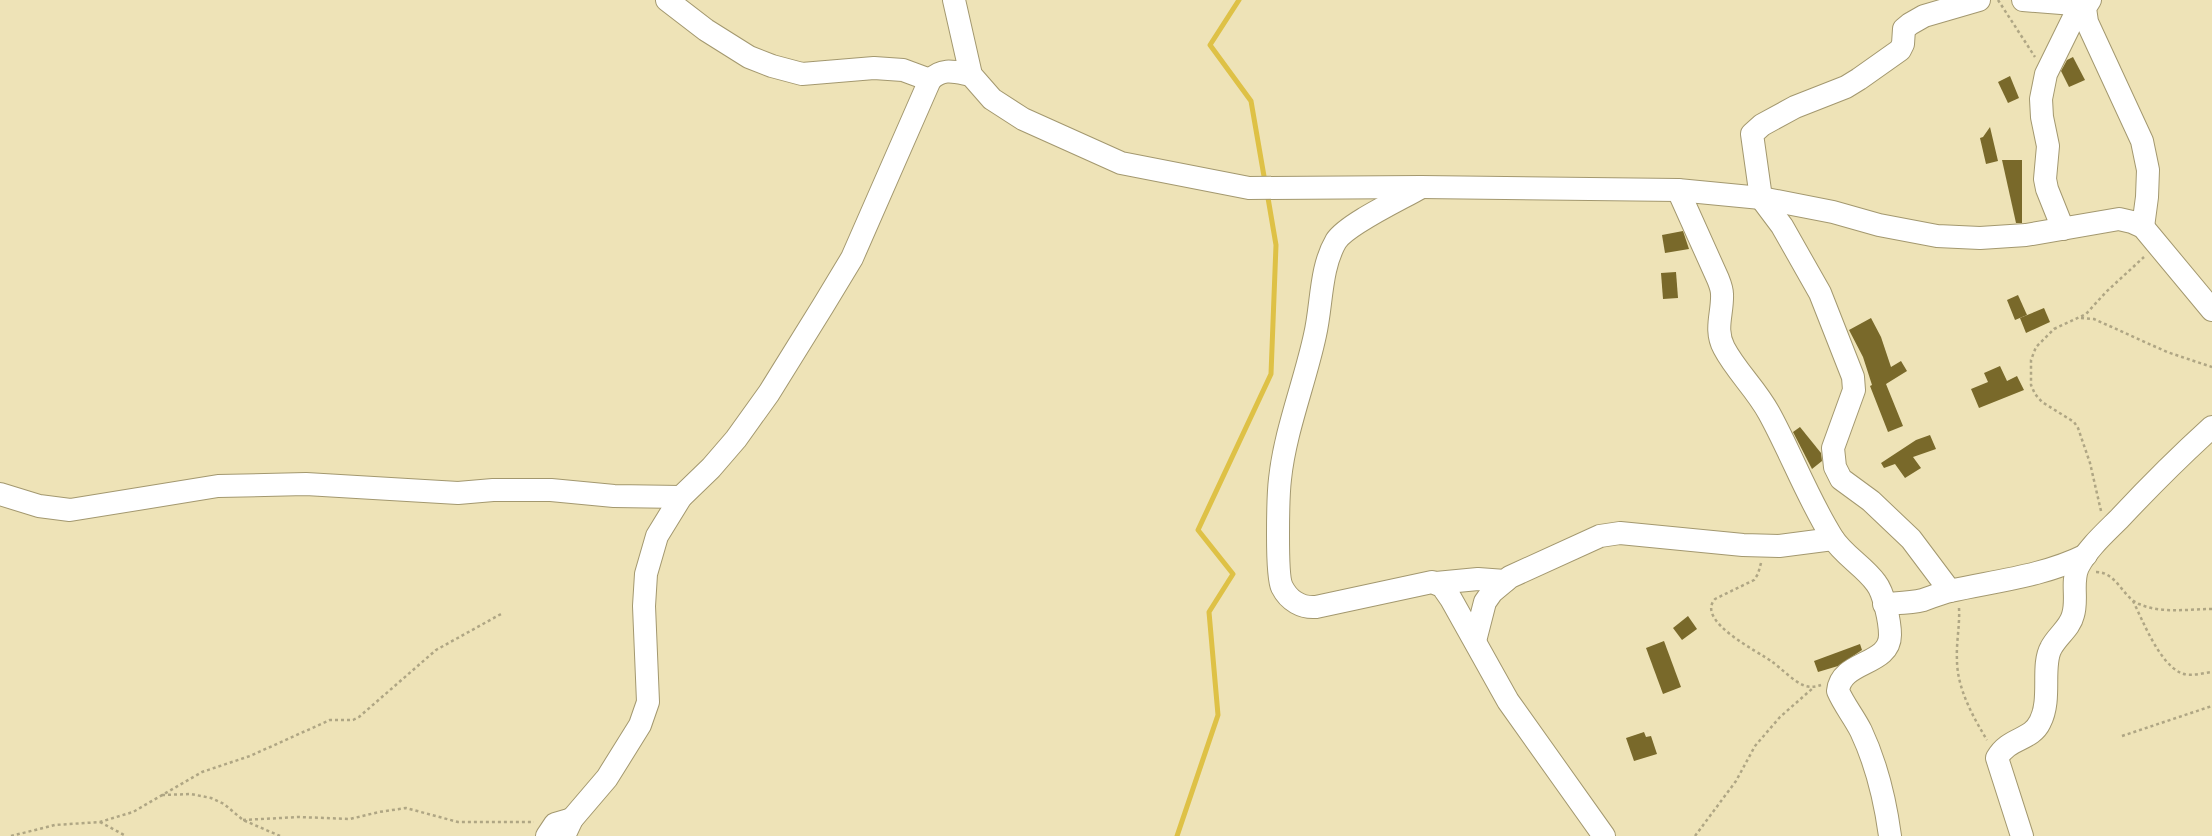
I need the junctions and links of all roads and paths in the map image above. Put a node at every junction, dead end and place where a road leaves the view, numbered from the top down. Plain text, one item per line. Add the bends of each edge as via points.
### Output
1 (667, 0) edge
2 (954, 0) edge
3 (1979, 0) edge
4 (1998, 0) edge
5 (2023, 0) edge
6 (2085, 11) edge
7 (2046, 74) junction
8 (971, 75) junction
9 (930, 80) junction
10 (1421, 187) junction
11 (1678, 190) junction
12 (1761, 198) junction
13 (2143, 227) junction
14 (2063, 229) junction
15 (2157, 244) junction
16 (2212, 310) edge
17 (2081, 318) junction
18 (2212, 367) edge
19 (2212, 427) edge
20 (0, 494) edge
21 (681, 497) junction
22 (2101, 537) junction
23 (1833, 539) junction
24 (1776, 545) junction
25 (2081, 563) junction
26 (1505, 581) junction
27 (1436, 583) junction
28 (1954, 590) junction
29 (2132, 600) junction
30 (1884, 604) junction
31 (2212, 609) edge
32 (501, 614) dead end
33 (1474, 641) junction
34 (2212, 672) edge
35 (1844, 676) junction
36 (1814, 687) junction
37 (2212, 706) edge
38 (2122, 736) dead end
39 (1997, 758) junction
40 (162, 795) junction
41 (243, 820) junction
42 (100, 822) junction
43 (559, 829) edge
44 (11, 836) edge
45 (126, 836) edge
46 (280, 836) edge
47 (1604, 836) edge
48 (1695, 836) edge
49 (1890, 836) edge
50 (2022, 836) edge

1 - 9 street via 706,30 743,53 772,66 802,74 874,68 903,70
2 - 8 street
3 - 12 street via 1953,6 1916,20 1904,30 1900,50 1859,79 1846,87 1795,107 1755,130 1752,140
4 - 7 path
5 - 6 street via 2074,4
6 - 7 street
6 - 13 street via 2142,141 2148,170
7 - 14 street via 2041,100 2048,146 2045,179
8 - 9 street via 948,70 937,73
8 - 10 street via 992,99 1023,119 1121,163 1249,188
9 - 21 street via 852,258 769,393 736,439
10 - 11 street
10 - 27 street via 1357,224 1337,240 1330,254 1316,335 1301,385 1280,478 1278,554 1282,587 1294,601 1305,608
11 - 12 street
11 - 23 street via 1718,280 1722,294 1718,323 1724,347 1769,412 1801,481
12 - 14 street via 1937,236 1980,238
12 - 28 street via 1782,226 1820,293 1853,377 1854,390 1833,448 1835,467 1841,479 1871,501 1911,539
13 - 14 street via 2119,219
13 - 15 street
15 - 16 street
15 - 17 path
17 - 18 path via 2094,319 2167,352
17 - 22 path via 2054,329 2036,347 2031,360 2031,385 2042,402 2074,422 2078,428 2101,506
19 - 22 street
20 - 21 street via 39,506 70,510 218,486 306,484 451,492 551,490 614,496
21 - 43 street via 657,536 646,574 644,606 648,702 645,714 607,778
22 - 25 street
23 - 24 street
23 - 30 street via 1876,583
24 - 26 street via 1743,545 1620,533 1600,536 1527,568
24 - 36 path via 1765,556 1754,580 1715,599 1711,609 1727,632 1738,641 1770,660 1802,684
25 - 28 street
25 - 29 path via 2109,576
25 - 39 street via 2074,615 2050,648 2044,714 2034,730 2002,749
26 - 27 street via 1478,579
26 - 33 street via 1485,602
27 - 33 street via 1451,598
28 - 30 street via 1922,600
28 - 39 path via 1960,617 1956,659 1959,679 1976,719
29 - 31 path via 2158,610
29 - 34 path via 2152,640 2173,667 2188,675
30 - 35 street via 1890,637 1885,650
32 - 40 path via 436,650 360,717 353,720 330,720 317,725 250,756 202,772
33 - 47 street via 1508,701
35 - 36 path
35 - 49 street via 1838,685 1838,691 1871,755 1881,783
36 - 48 path via 1780,717 1755,746 1736,782
37 - 38 path
39 - 50 street
40 - 41 path via 192,794 211,798 224,804
40 - 42 path via 133,812
41 - 43 path via 299,817 350,819 406,808 458,822 527,821
41 - 46 path
42 - 44 path via 56,825
42 - 45 path

